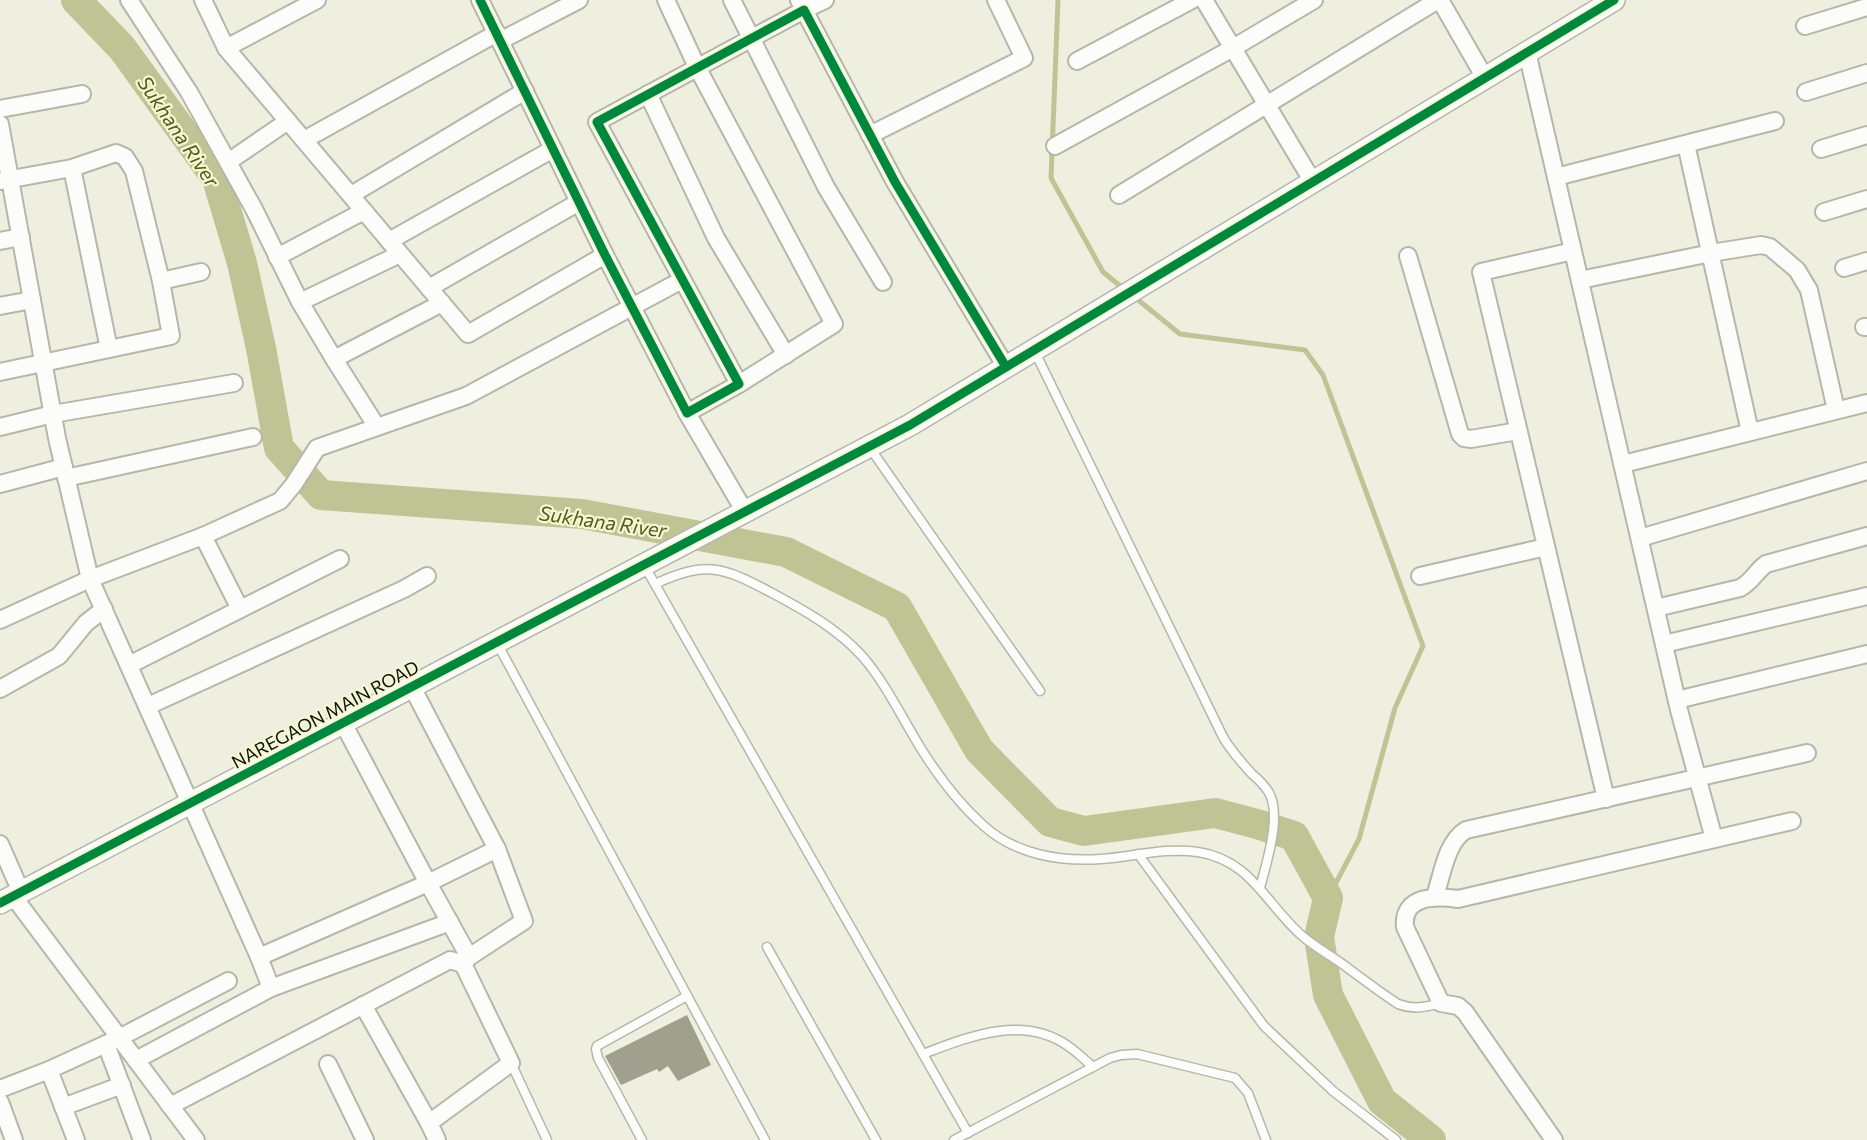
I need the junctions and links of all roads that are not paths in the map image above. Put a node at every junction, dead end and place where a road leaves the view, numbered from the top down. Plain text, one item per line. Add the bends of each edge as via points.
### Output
1 (129, 0) edge
2 (203, 0) edge
3 (317, 0) edge
4 (480, 0) edge
5 (579, 0) edge
6 (666, 0) edge
7 (732, 0) edge
8 (825, 0) edge
9 (996, 0) edge
10 (1192, 0) edge
11 (1204, 0) edge
12 (1314, 0) edge
13 (1439, 0) edge
14 (1614, 0) edge
15 (801, 5) edge
16 (1867, 7) edge
17 (1805, 26) dead end
18 (499, 37) junction
19 (750, 39) junction
20 (226, 48) junction
21 (1233, 48) junction
22 (1527, 52) junction
23 (1077, 61) dead end
24 (697, 67) junction
25 (1867, 73) edge
26 (1485, 78) junction
27 (525, 91) junction
28 (1806, 92) dead end
29 (82, 94) dead end
30 (648, 94) junction
31 (1267, 104) junction
32 (0, 109) edge
33 (288, 121) junction
34 (1775, 121) dead end
35 (0, 124) edge
36 (870, 135) junction
37 (1867, 135) edge
38 (304, 140) junction
39 (1686, 144) junction
40 (1055, 146) dead end
41 (553, 149) junction
42 (1821, 149) dead end
43 (228, 162) junction
44 (72, 168) junction
45 (1556, 177) junction
46 (5, 180) edge
47 (1313, 182) junction
48 (351, 195) junction
49 (1119, 195) dead end
50 (1867, 199) edge
51 (579, 202) junction
52 (364, 211) junction
53 (1824, 212) dead end
54 (21, 237) junction
55 (0, 241) edge
56 (395, 247) junction
57 (1574, 251) junction
58 (1711, 253) junction
59 (605, 255) junction
60 (1408, 256) dead end
61 (277, 257) junction
62 (1867, 261) edge
63 (1844, 267) dead end
64 (201, 272) dead end
65 (682, 280) junction
66 (1580, 280) junction
67 (161, 281) junction
68 (883, 282) dead end
69 (429, 288) junction
70 (32, 300) junction
71 (300, 302) junction
72 (442, 303) junction
73 (0, 306) edge
74 (633, 306) junction
75 (109, 349) junction
76 (1034, 350) junction
77 (786, 355) junction
78 (334, 360) junction
79 (43, 363) junction
80 (1006, 367) junction
81 (0, 372) edge
82 (234, 383) dead end
83 (739, 384) junction
84 (1867, 403) edge
85 (1836, 410) junction
86 (687, 413) junction
87 (53, 414) junction
88 (0, 427) edge
89 (376, 428) junction
90 (1518, 431) junction
91 (1750, 432) junction
92 (253, 437) dead end
93 (869, 446) junction
94 (1623, 464) junction
95 (1867, 471) edge
96 (65, 473) junction
97 (0, 484) edge
98 (745, 512) junction
99 (203, 536) junction
100 (1867, 536) edge
101 (1640, 538) junction
102 (1546, 547) junction
103 (340, 559) dead end
104 (644, 565) junction
105 (427, 576) dead end
106 (1420, 576) dead end
107 (90, 579) junction
108 (655, 584) junction
109 (1867, 596) edge
110 (1656, 608) junction
111 (104, 609) junction
112 (240, 609) junction
113 (0, 620) edge
114 (497, 642) junction
115 (1664, 644) junction
116 (1867, 654) edge
117 (129, 665) junction
118 (412, 687) junction
119 (0, 689) edge
120 (1040, 691) dead end
121 (1677, 700) junction
122 (148, 706) junction
123 (343, 723) junction
124 (1807, 753) dead end
125 (1698, 779) junction
126 (1606, 799) junction
127 (191, 802) junction
128 (1792, 821) dead end
129 (1714, 839) junction
130 (0, 844) edge
131 (497, 849) junction
132 (1138, 854) junction
133 (428, 883) junction
134 (1260, 888) junction
135 (1435, 896) junction
136 (11, 897) edge
137 (450, 922) junction
138 (767, 947) dead end
139 (259, 957) junction
140 (466, 960) junction
141 (228, 981) dead end
142 (271, 988) junction
143 (687, 996) junction
144 (1441, 1003) junction
145 (363, 1005) junction
146 (112, 1041) junction
147 (923, 1054) junction
148 (136, 1060) junction
149 (511, 1063) junction
150 (328, 1064) dead end
151 (1093, 1067) junction
152 (49, 1070) junction
153 (122, 1085) junction
154 (0, 1089) edge
155 (0, 1102) edge
156 (170, 1106) junction
157 (63, 1107) junction
158 (429, 1124) junction
159 (968, 1133) junction
160 (14, 1140) edge
161 (76, 1140) edge
162 (142, 1140) edge
163 (196, 1140) edge
164 (365, 1140) edge
165 (436, 1140) edge
166 (547, 1140) edge
167 (642, 1140) edge
168 (765, 1140) edge
169 (876, 1140) edge
170 (954, 1140) edge
171 (1266, 1140) edge
172 (1396, 1140) edge
173 (1554, 1140) edge

1 - 43 street via 189,92
2 - 20 street
3 - 20 street
4 - 18 street
5 - 18 street
6 - 24 street
7 - 19 street
8 - 15 street
9 - 36 street via 1024,58
10 - 23 street
11 - 21 street
12 - 21 street
13 - 26 street
13 - 31 street
14 - 22 street, NAREGAON MAIN ROAD
15 - 19 street
15 - 36 street
16 - 17 street
18 - 27 street
18 - 38 street
19 - 24 street
19 - 68 street via 826,188
20 - 33 street
21 - 31 street
21 - 40 street
22 - 26 street, NAREGAON MAIN ROAD
22 - 45 street
24 - 30 street
24 - 77 street via 834,324
25 - 28 street
26 - 47 street, NAREGAON MAIN ROAD
27 - 41 street
27 - 48 street
29 - 32 street
30 - 65 street via 597,122
30 - 77 street via 716,238
31 - 47 street
31 - 49 street
33 - 38 street
33 - 43 street
34 - 39 street
35 - 46 street
36 - 80 street
37 - 42 street
38 - 48 street
39 - 45 street
39 - 58 street
41 - 51 street
41 - 56 street
43 - 61 street
44 - 46 street
44 - 67 street via 116,153 130,162
44 - 75 street
45 - 57 street
46 - 54 street
47 - 76 street, NAREGAON MAIN ROAD
48 - 52 street
50 - 53 street
51 - 59 street
51 - 69 street
52 - 56 street
52 - 61 street
54 - 55 street
54 - 70 street
56 - 69 street
56 - 71 street
57 - 66 street
57 - 90 street via 1481,272
58 - 66 street
58 - 85 street via 1761,245 1770,247 1797,270 1809,290
58 - 91 street
59 - 72 street via 468,334
59 - 74 street
60 - 90 street via 1460,434 1471,439
61 - 71 street
62 - 63 street
64 - 67 street
65 - 74 street
65 - 83 street
66 - 94 street
67 - 75 street via 171,336
69 - 72 street
70 - 73 street
70 - 79 street
71 - 78 street
72 - 78 street
74 - 86 street
74 - 89 street via 466,396
75 - 79 street
76 - 80 street, NAREGAON MAIN ROAD
76 - 134 lane via 1223,737 1268,790 1274,814
77 - 83 street
78 - 89 street
79 - 81 street
79 - 87 street
80 - 93 street, NAREGAON MAIN ROAD
82 - 87 street
83 - 86 street
84 - 85 street
85 - 91 street
86 - 98 street
87 - 88 street
87 - 96 street
89 - 99 street via 317,448 280,501
90 - 102 street
91 - 94 street
92 - 96 street
93 - 98 street, NAREGAON MAIN ROAD
93 - 120 lane
94 - 101 street
95 - 101 street
96 - 97 street
96 - 107 street
98 - 104 street, NAREGAON MAIN ROAD
99 - 107 street
99 - 112 street
100 - 110 street via 1766,564 1740,588
101 - 110 street
102 - 106 street
102 - 126 street
103 - 112 street
104 - 108 lane
104 - 114 street, NAREGAON MAIN ROAD
105 - 122 street
107 - 111 street
107 - 113 street
108 - 132 lane via 692,570 717,570 743,578 807,612 841,637 886,687 950,791 986,828 1007,843 1027,852 1059,858 1100,859
108 - 147 lane
109 - 115 street
110 - 115 street
111 - 117 street
111 - 119 street via 86,623 58,656
112 - 117 street
114 - 118 street, NAREGAON MAIN ROAD
114 - 143 lane
115 - 121 street
116 - 121 street
117 - 122 street
118 - 123 street, NAREGAON MAIN ROAD
118 - 131 street
121 - 125 street
122 - 127 street
123 - 127 street, NAREGAON MAIN ROAD
123 - 133 street
124 - 125 street
125 - 126 street
125 - 129 street
126 - 135 street via 1466,830 1454,842
127 - 136 street, NAREGAON MAIN ROAD
127 - 139 street
128 - 129 street
129 - 135 street via 1458,899
130 - 136 street
131 - 133 street
131 - 140 street via 524,921
132 - 134 lane via 1199,852 1237,867
132 - 172 lane via 1264,1026 1333,1091
133 - 137 street
133 - 139 street
134 - 144 lane via 1302,936 1398,1004 1417,1009
135 - 144 street via 1410,906 1404,920
136 - 146 street
137 - 140 street
137 - 142 street
138 - 169 lane
139 - 142 street
140 - 145 street via 450,960
140 - 149 street
141 - 146 street
142 - 148 street
143 - 167 lane via 596,1049
143 - 168 lane
144 - 173 street via 1458,1006 1465,1012
145 - 156 street
145 - 158 street
146 - 148 street
146 - 152 street
146 - 153 street
147 - 151 lane via 975,1034 1025,1030 1067,1045
147 - 159 lane
148 - 156 street
149 - 158 street
149 - 166 lane
150 - 164 street
151 - 159 lane
151 - 171 lane via 1121,1055 1137,1054 1235,1078 1248,1093
152 - 154 street
152 - 157 street
153 - 157 street
153 - 162 street
155 - 160 street
156 - 163 street
157 - 161 street
158 - 165 street
159 - 170 lane

